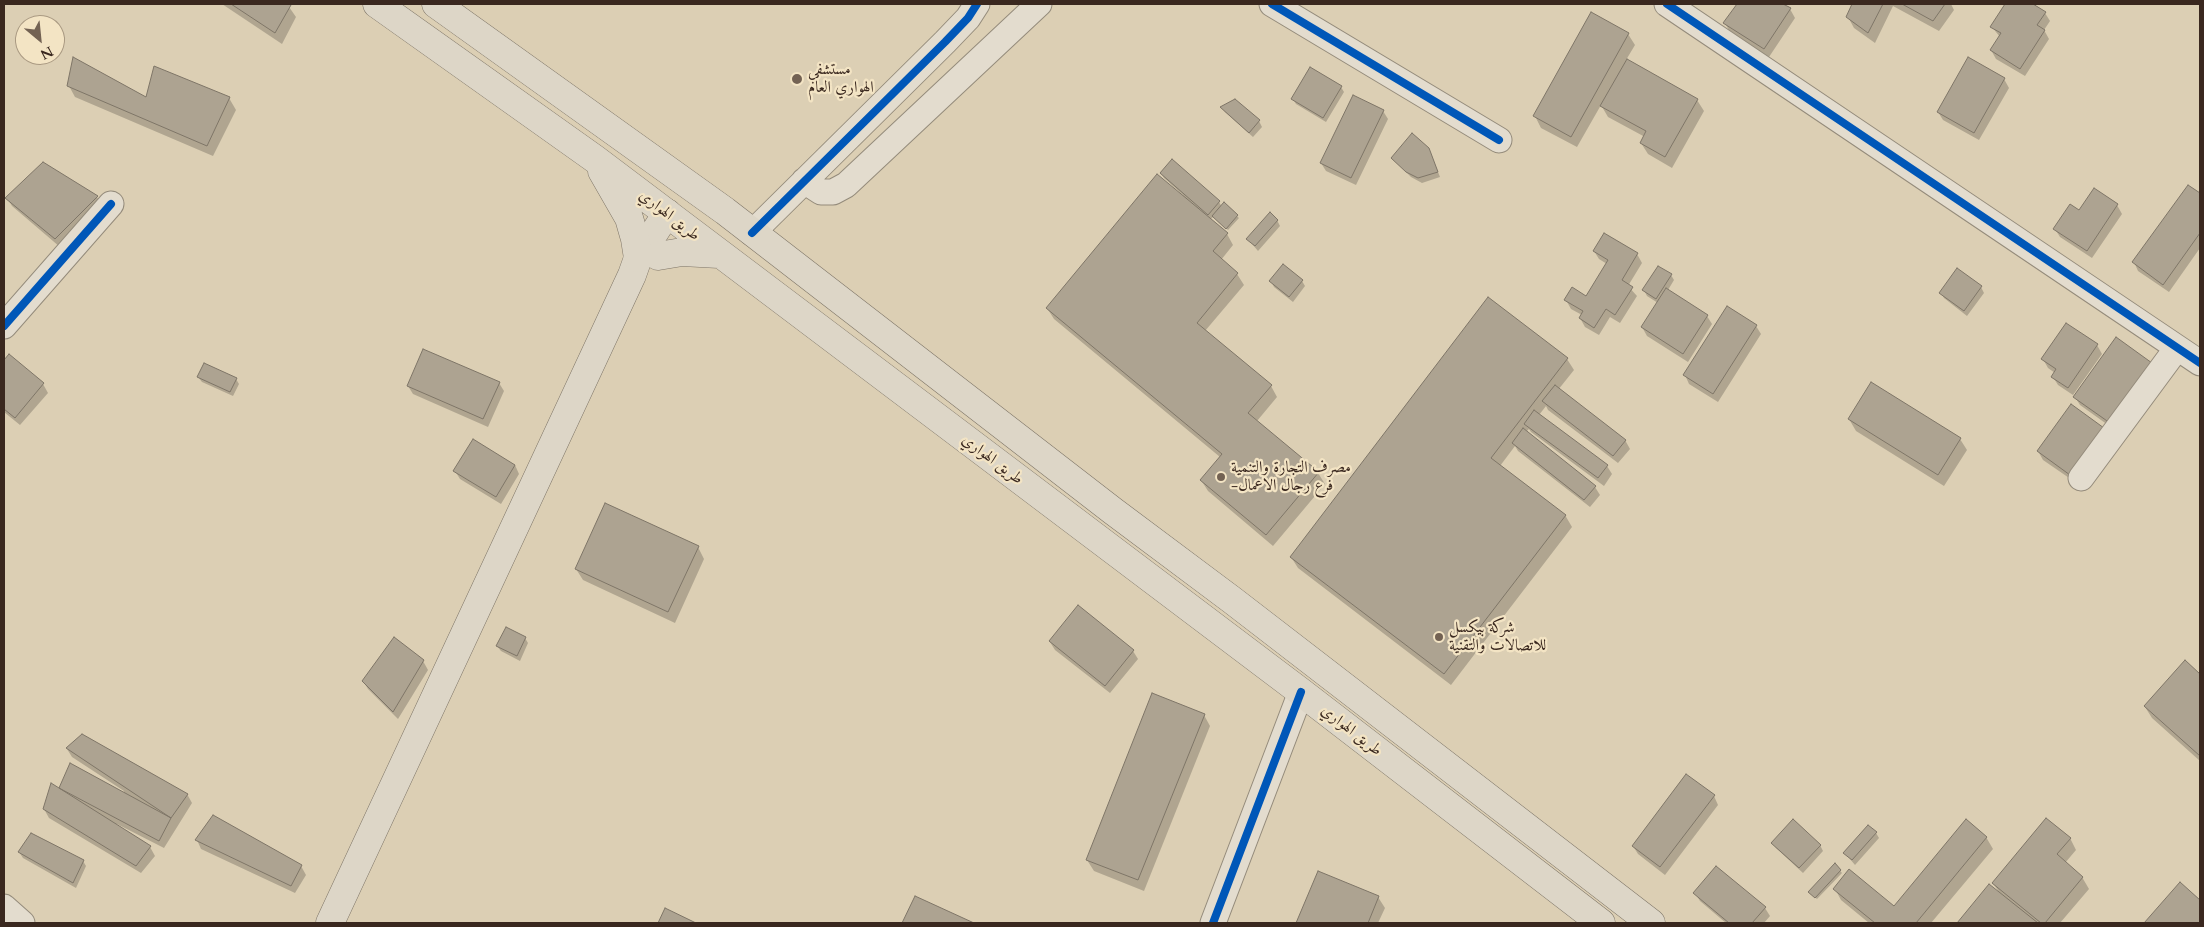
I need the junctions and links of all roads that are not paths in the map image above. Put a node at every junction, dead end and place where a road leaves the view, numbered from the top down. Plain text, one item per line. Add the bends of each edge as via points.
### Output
1 (378, 4) edge
2 (436, 4) edge
3 (976, 4) edge
4 (1039, 4) edge
5 (1272, 4) edge
6 (1667, 4) edge
7 (1696, 12) edge
8 (1499, 140) dead end
9 (595, 159) junction
10 (804, 181) junction
11 (111, 204) dead end
12 (675, 220) junction
13 (752, 233) junction
14 (719, 254) junction
15 (642, 263) junction
16 (4, 326) edge
17 (2192, 352) edge
18 (2080, 478) dead end
19 (1189, 568) junction
20 (1169, 593) junction
21 (1301, 692) junction
22 (1540, 877) junction
23 (4, 907) edge
24 (22, 923) edge
25 (330, 923) edge
26 (1213, 923) edge
27 (1577, 923) edge
28 (1601, 923) edge
29 (1651, 923) edge

1 - 9 main road, طريق الهواري
2 - 13 main road, طريق الهواري via 675,174
3 - 10 street via 968,18 945,42
4 - 10 street via 846,186 833,192 821,192
5 - 8 street
6 - 7 street
7 - 17 street
9 - 12 main road, طريق الهواري
9 - 15 main road via 629,218
10 - 13 street
11 - 16 street
12 - 14 main road, طريق الهواري
12 - 15 main road
13 - 19 main road, طريق الهواري
14 - 15 main road via 682,252
14 - 20 main road, طريق الهواري
15 - 25 main road
17 - 18 street
19 - 20 main road
19 - 29 main road, طريق الهواري
20 - 21 main road, طريق الهواري
21 - 22 main road, طريق الهواري
21 - 26 street
22 - 27 main road
22 - 28 main road, طريق الهواري
23 - 24 street

